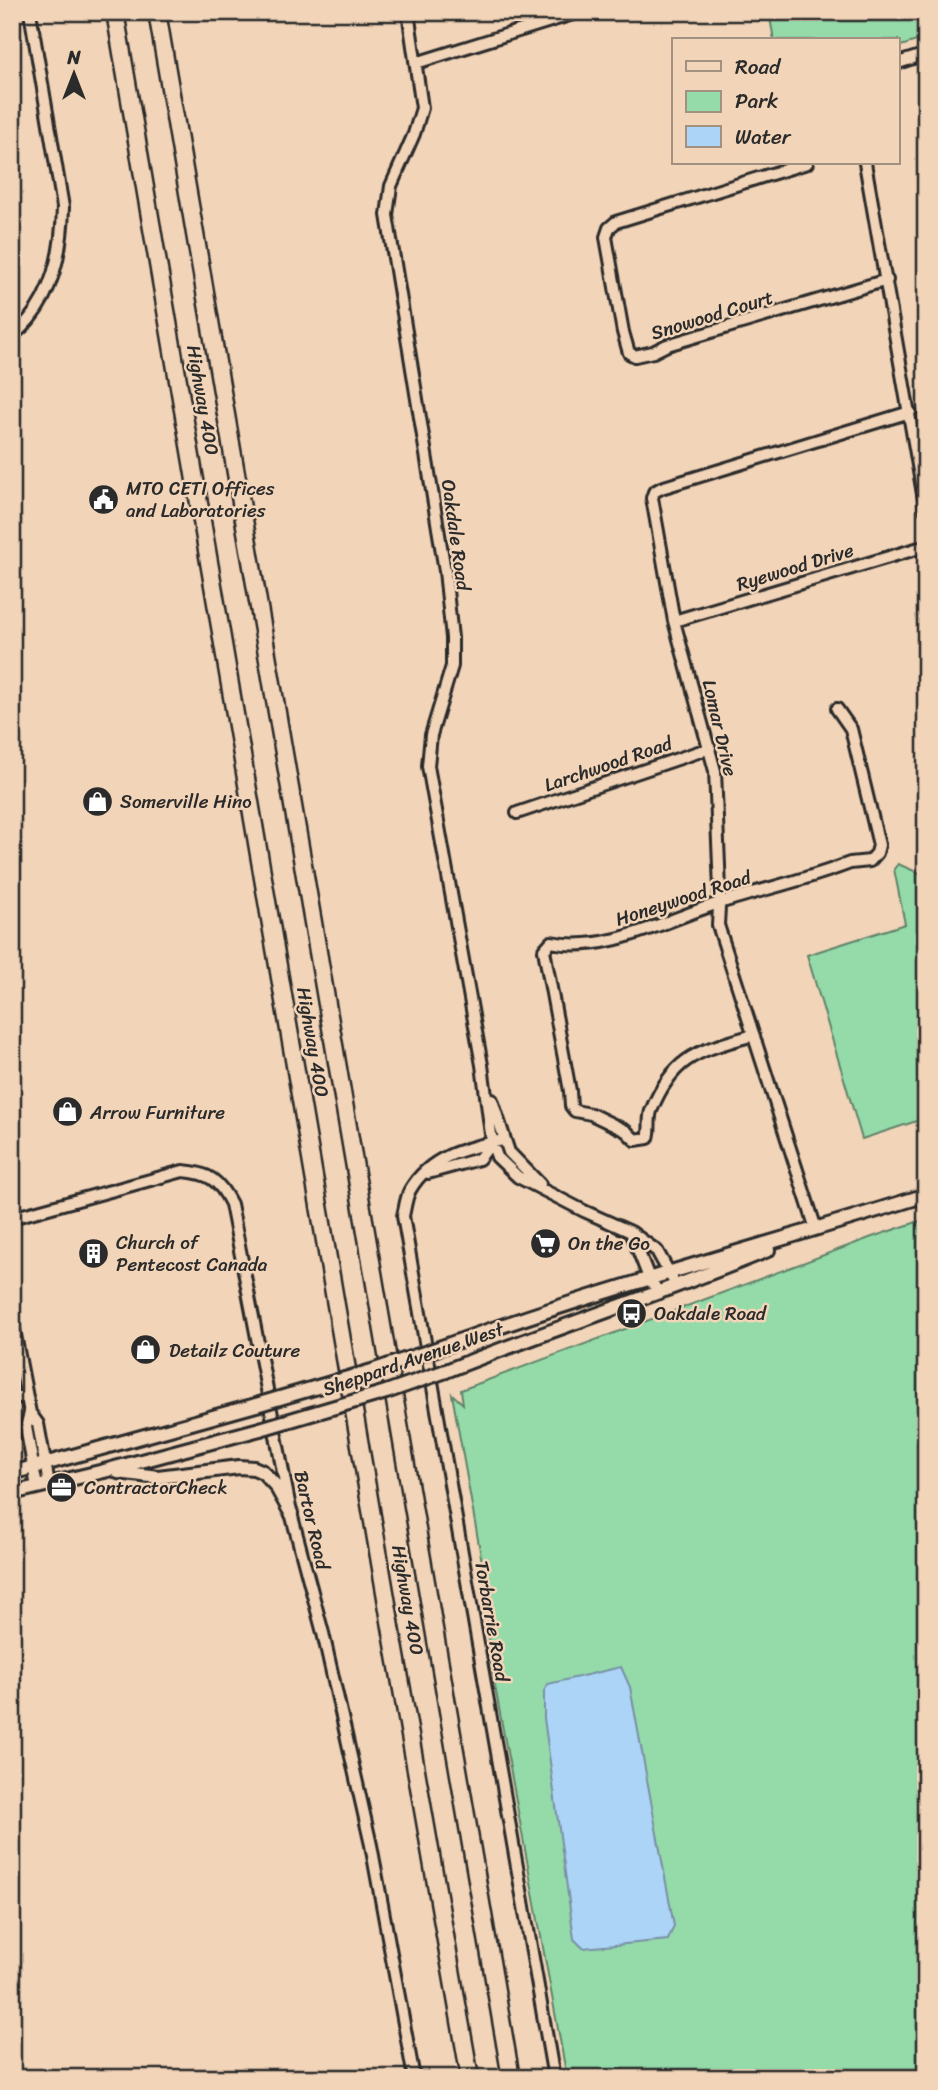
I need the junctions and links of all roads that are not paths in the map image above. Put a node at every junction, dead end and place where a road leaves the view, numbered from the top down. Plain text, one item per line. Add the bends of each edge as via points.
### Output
1 (30, 12) edge
2 (115, 12) edge
3 (157, 12) edge
4 (408, 12) edge
5 (579, 12) edge
6 (926, 54) edge
7 (416, 62) junction
8 (900, 62) edge
9 (804, 164) edge
10 (865, 164) edge
11 (887, 280) junction
12 (12, 336) edge
13 (910, 412) junction
14 (926, 511) edge
15 (926, 546) edge
16 (674, 621) junction
17 (836, 709) dead end
18 (710, 748) junction
19 (517, 813) dead end
20 (719, 903) junction
21 (753, 1035) junction
22 (498, 1141) junction
23 (926, 1195) edge
24 (12, 1218) edge
25 (816, 1229) junction
26 (631, 1232) junction
27 (670, 1271) junction
28 (649, 1278) junction
29 (675, 1287) junction
30 (659, 1293) junction
31 (12, 1319) edge
32 (26, 1395) junction
33 (12, 1399) edge
34 (30, 1413) junction
35 (46, 1464) junction
36 (32, 1468) junction
37 (104, 1471) junction
38 (12, 1473) edge
39 (43, 1486) junction
40 (12, 1493) edge
41 (291, 1513) junction
42 (414, 2078) edge
43 (470, 2078) edge
44 (511, 2078) edge
45 (554, 2078) edge

1 - 12 street via 63,207 62,229 49,285 36,310
2 - 43 highway, Highway 400
3 - 44 highway, Highway 400
4 - 7 street, Oakdale Road
5 - 7 street
6 - 8 street
7 - 22 street, Oakdale Road via 422,108 391,186 387,215 452,638 452,666 431,735 428,766
9 - 11 street, Snowood Court via 616,222 609,228 606,237 629,353 653,352
10 - 11 street
11 - 13 street
13 - 14 street
13 - 16 street, Lomar Drive via 654,492 651,506
15 - 16 street, Ryewood Drive
16 - 18 street, Lomar Drive
17 - 20 street, Honeywood Road via 851,729 879,845 877,853 870,861
18 - 19 street, Larchwood Road
18 - 20 street, Lomar Drive via 715,771
20 - 21 street, Lomar Drive via 718,925
20 - 21 street, Honeywood Road via 623,937 571,945 551,942 544,950 570,1106 626,1131 635,1140 646,1139 658,1096 686,1060 696,1052
21 - 25 street, Lomar Drive
22 - 26 street, Oakdale Road via 547,1192
22 - 45 street, Torbarrie Road via 443,1157 409,1192 403,1216
23 - 25 main road, Sheppard Avenue West
24 - 41 street, Bartor Road via 183,1171 201,1172 215,1180 233,1215
25 - 27 main road, Sheppard Avenue West
25 - 29 main road, Sheppard Avenue West
26 - 27 street, Oakdale Road via 657,1251
26 - 28 street
27 - 28 main road, Sheppard Avenue West
27 - 29 street, Oakdale Road
28 - 30 street
28 - 35 main road, Sheppard Avenue West, bridge via 372,1371
29 - 30 main road, Sheppard Avenue West
30 - 37 main road, Sheppard Avenue West, bridge via 386,1392
31 - 32 street
32 - 33 street
32 - 34 street
34 - 35 street via 38,1424
34 - 36 street via 26,1427
35 - 36 main road, Sheppard Avenue West
35 - 39 street
36 - 38 main road, Sheppard Avenue West
36 - 39 street
37 - 39 main road, Sheppard Avenue West
37 - 41 main road via 158,1477 254,1468 276,1486
39 - 40 main road, Sheppard Avenue West
41 - 42 street, Bartor Road via 371,1845

